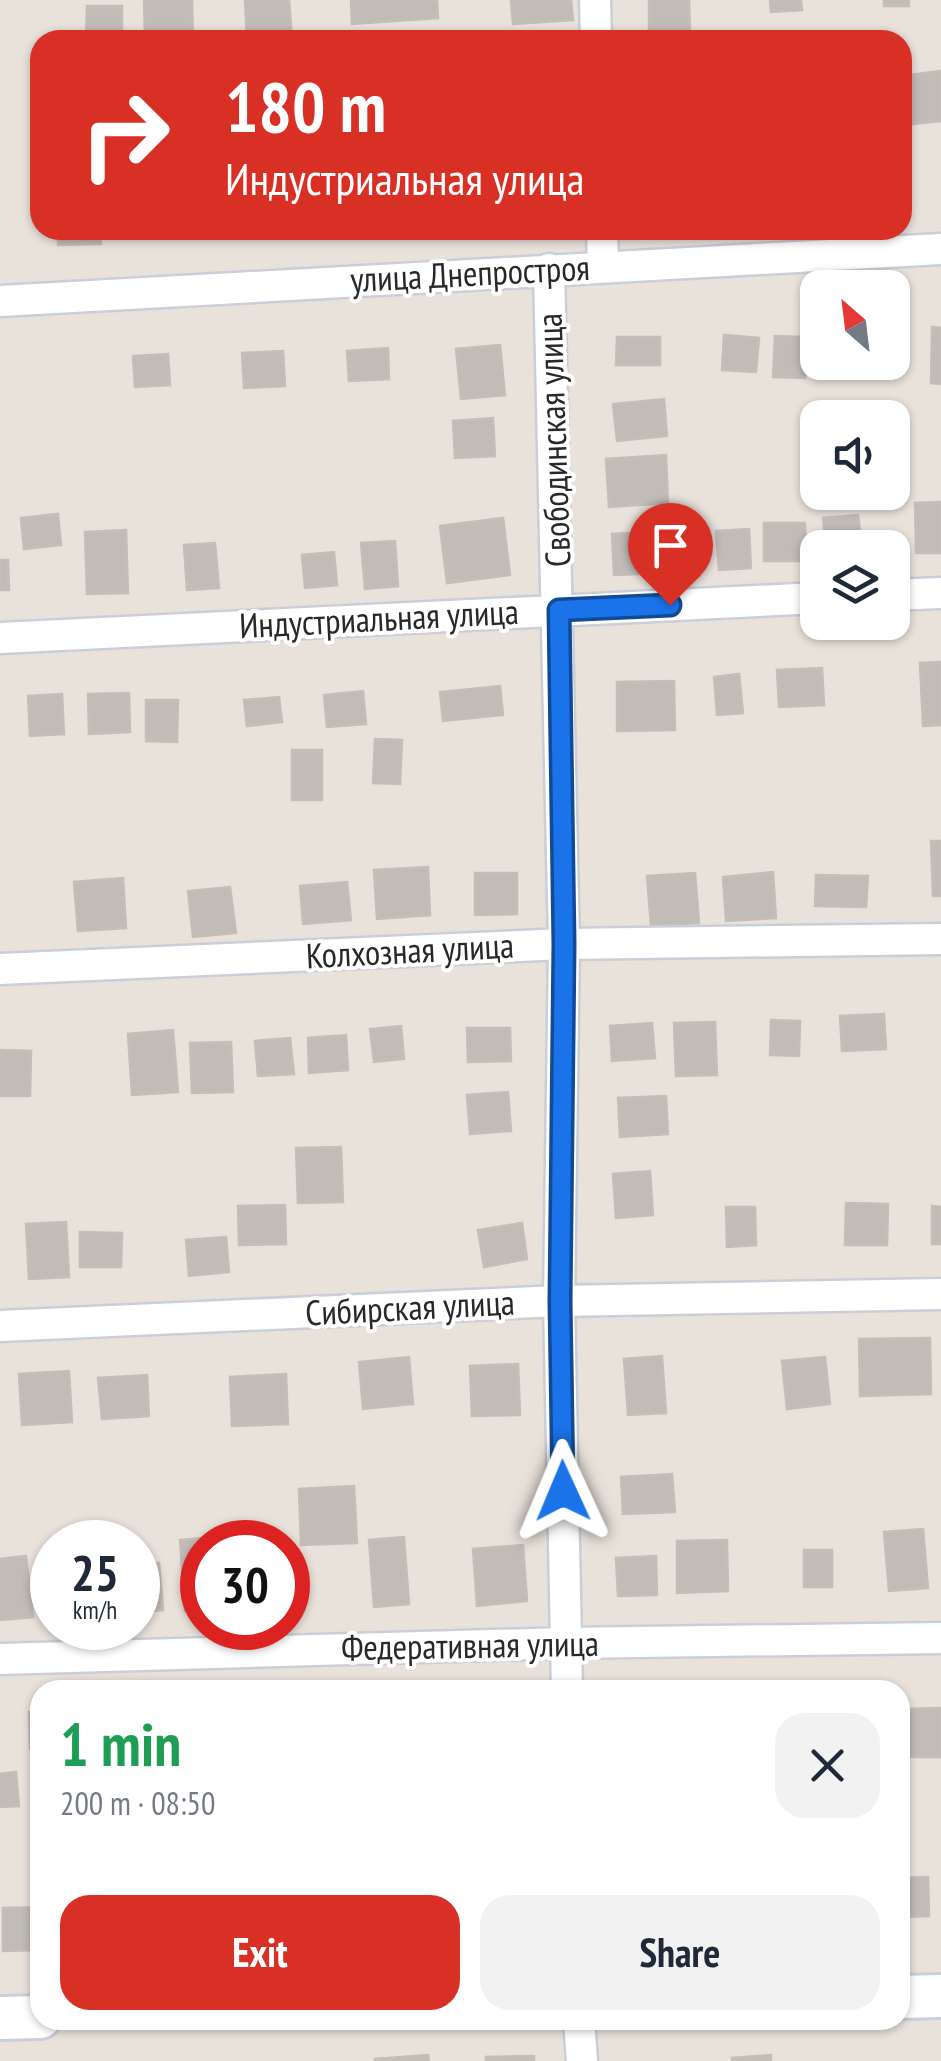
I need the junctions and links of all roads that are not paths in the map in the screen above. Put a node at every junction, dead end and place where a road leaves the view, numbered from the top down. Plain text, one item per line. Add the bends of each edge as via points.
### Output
1 (595, 0) edge
2 (596, 30) edge
3 (602, 240) edge
4 (941, 249) edge
5 (603, 266) junction
6 (549, 269) junction
7 (0, 301) edge
8 (941, 593) edge
9 (910, 594) edge
10 (800, 599) edge
11 (559, 610) junction
12 (0, 638) edge
13 (941, 939) edge
14 (564, 944) junction
15 (0, 969) edge
16 (941, 1294) edge
17 (560, 1301) junction
18 (0, 1326) edge
19 (941, 1638) edge
20 (566, 1643) junction
21 (0, 1659) edge
22 (568, 1680) edge
23 (941, 1996) edge
24 (910, 1997) edge
25 (30, 2016) edge
26 (0, 2018) edge
27 (580, 2030) edge
28 (582, 2061) edge

1 - 2 street
3 - 5 street
4 - 5 street, улица Днепростроя
5 - 6 street, улица Днепростроя
6 - 7 street, улица Днепростроя
6 - 11 street, Свободинская улица
8 - 9 street
10 - 11 street, Индустриальная улица
11 - 12 street, Индустриальная улица
11 - 14 street, Свободинская улица
13 - 14 street, Колхозная улица
14 - 15 street, Колхозная улица
14 - 17 street, Свободинская улица
16 - 17 street, Сибирская улица
17 - 18 street, Сибирская улица
17 - 20 street, Свободинская улица
19 - 20 street, Федеративная улица
20 - 21 street, Федеративная улица
20 - 22 street, Свободинская улица
23 - 24 street
25 - 26 street
27 - 28 street

